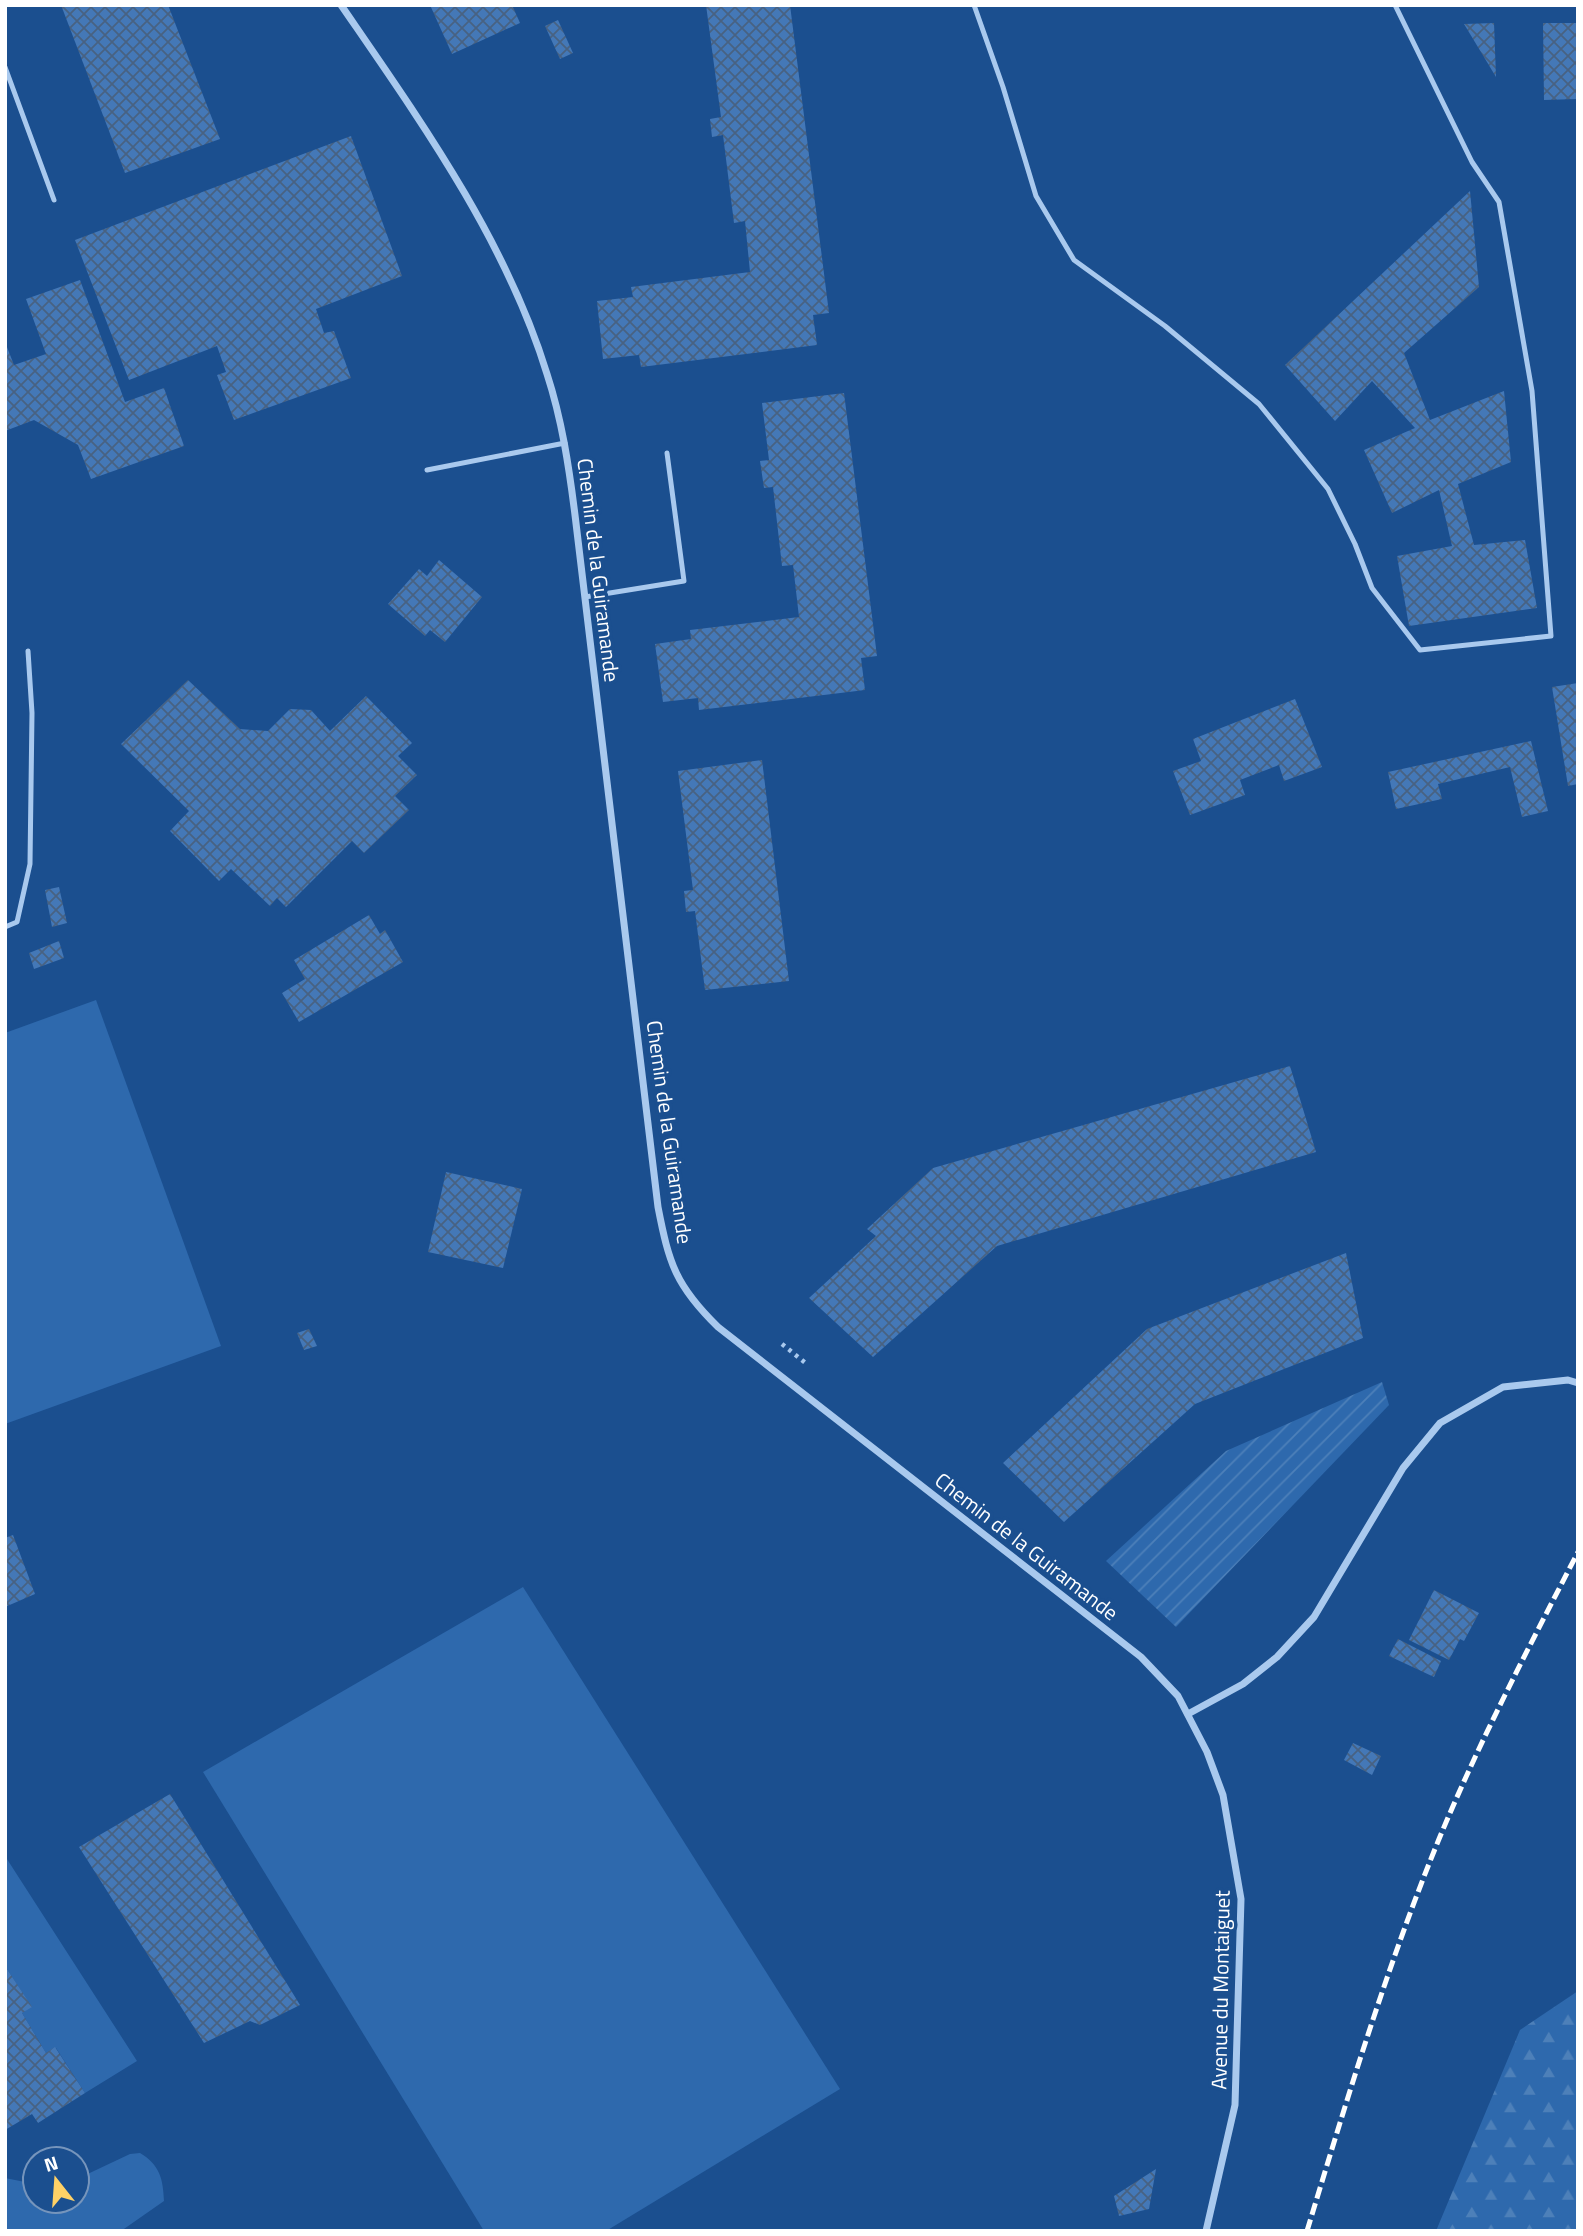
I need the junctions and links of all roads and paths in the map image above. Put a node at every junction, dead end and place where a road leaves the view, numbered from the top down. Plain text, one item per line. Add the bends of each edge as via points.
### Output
1 (341, 5) edge
2 (974, 5) edge
3 (1395, 5) edge
4 (5, 67) edge
5 (54, 200) dead end
6 (565, 443) junction
7 (667, 453) dead end
8 (428, 470) dead end
9 (585, 597) junction
10 (28, 651) dead end
11 (5, 927) edge
12 (775, 1340) dead end
13 (816, 1372) dead end
14 (1578, 1383) edge
15 (1188, 1714) junction
16 (1206, 2231) edge

1 - 6 street, Chemin de la Guiramande via 489,238 522,304
2 - 3 lane via 1036,196 1074,260 1165,326 1259,404 1328,489 1372,588 1420,650 1551,636 1532,391 1499,202 1472,162
4 - 5 lane
6 - 8 lane
6 - 9 street, Chemin de la Guiramande
7 - 9 lane via 684,582
9 - 15 street, Chemin de la Guiramande via 659,1207 671,1263 690,1300 718,1327 1141,1657 1178,1696
10 - 11 lane via 30,864 18,922
12 - 13 path
14 - 15 street via 1568,1380 1503,1387 1440,1423 1403,1468 1314,1617 1278,1657 1244,1684
15 - 16 street, Avenue du Montaiguet via 1223,1795 1241,1899 1235,2105

